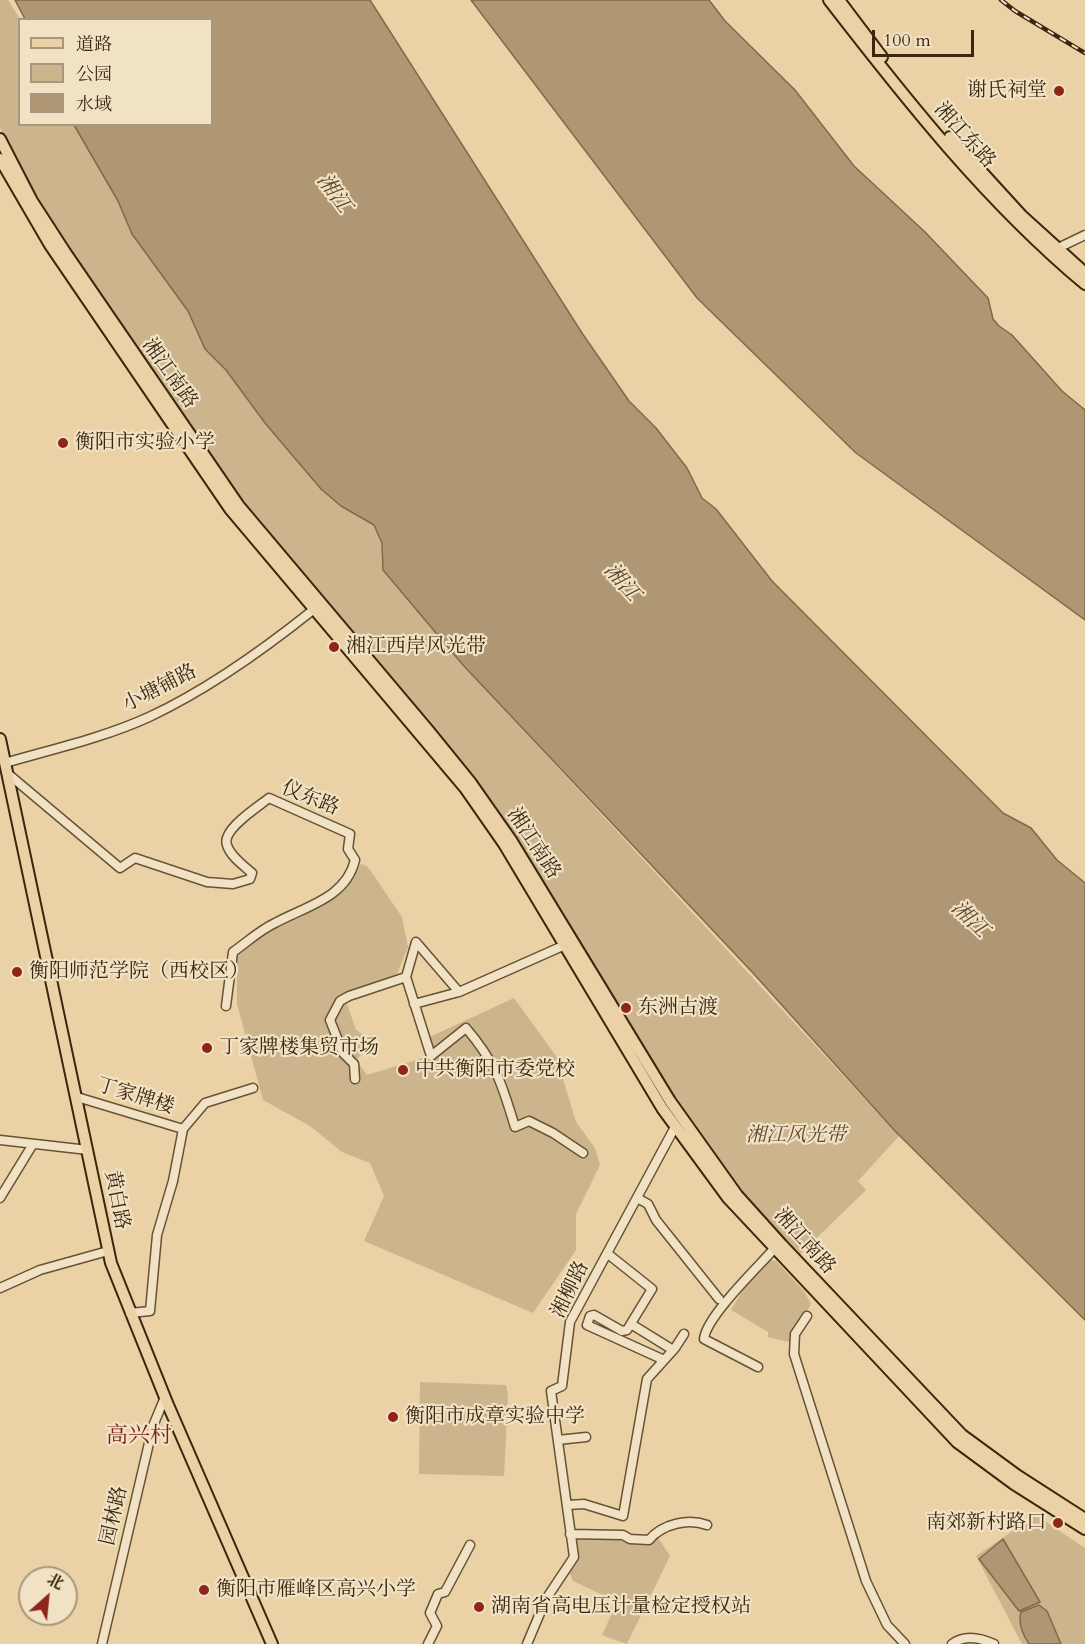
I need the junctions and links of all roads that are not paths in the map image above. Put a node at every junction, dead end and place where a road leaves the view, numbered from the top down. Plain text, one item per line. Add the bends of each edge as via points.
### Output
1 (829, 0) edge
2 (839, 0) edge
3 (0, 139) edge
4 (0, 159) edge
5 (0, 181) edge
6 (17, 192) junction
7 (1085, 235) edge
8 (1056, 249) junction
9 (1085, 273) edge
10 (1085, 284) edge
11 (313, 610) junction
12 (0, 739) edge
13 (6, 768) junction
14 (565, 945) junction
15 (406, 976) junction
16 (459, 992) junction
17 (414, 1004) junction
18 (226, 1006) dead end
19 (355, 1079) dead end
20 (254, 1088) dead end
21 (77, 1097) junction
22 (675, 1127) junction
23 (183, 1129) junction
24 (0, 1140) edge
25 (33, 1144) junction
26 (88, 1150) junction
27 (583, 1153) dead end
28 (0, 1198) edge
29 (637, 1198) junction
30 (773, 1250) junction
31 (108, 1251) junction
32 (609, 1251) junction
33 (0, 1288) edge
34 (719, 1299) dead end
35 (130, 1313) junction
36 (807, 1316) dead end
37 (631, 1324) junction
38 (684, 1334) dead end
39 (673, 1350) junction
40 (664, 1360) junction
41 (758, 1367) dead end
42 (165, 1397) junction
43 (586, 1437) dead end
44 (558, 1440) junction
45 (568, 1505) junction
46 (1085, 1519) edge
47 (707, 1525) dead end
48 (1085, 1529) edge
49 (570, 1534) junction
50 (470, 1545) dead end
51 (102, 1644) edge
52 (273, 1644) edge
53 (428, 1644) edge
54 (527, 1644) edge
55 (905, 1644) edge
56 (952, 1644) edge
57 (994, 1644) edge

1 - 10 main road, 湘江东路 via 901,93 1017,222
2 - 8 main road, 湘江东路 via 905,88
3 - 46 main road, 湘江南路 via 64,252 239,506 428,730 511,840 669,1101 738,1195 962,1435
4 - 6 main road, 湘江南路
5 - 6 main road
6 - 11 main road, 湘江南路 via 230,509
7 - 8 street
8 - 9 main road, 湘江东路
11 - 13 street, 小塘铺路 via 284,634 194,693 148,717
11 - 14 main road, 湘江南路 via 465,788
12 - 13 main road, 黄白路
13 - 18 street, 仪东路 via 120,868 135,858 207,882 233,884 250,879 252,873 230,851 226,837 269,798 350,834 348,849 355,860 351,877 330,897 272,924 233,952
13 - 21 main road, 黄白路
14 - 16 street
14 - 22 main road, 湘江南路
15 - 16 street via 416,942
15 - 17 street
15 - 19 street via 340,1001 330,1020 343,1053 354,1064
16 - 17 street
17 - 27 street via 431,1056 466,1028 488,1054 515,1127 530,1121
20 - 23 street via 205,1103
21 - 23 street, 丁家牌楼
21 - 26 main road, 黄白路
22 - 29 street, 湘柳路
22 - 30 main road, 湘江南路
23 - 35 street via 157,1235 150,1311
24 - 25 street
25 - 26 street
25 - 28 street
26 - 31 main road, 黄白路
29 - 32 street, 湘柳路
29 - 34 street via 648,1204 656,1220
30 - 41 street via 704,1332 704,1339
30 - 48 main road, 湘江南路 via 957,1442 1006,1479
31 - 33 street via 40,1270
31 - 35 main road, 黄白路
32 - 37 street via 652,1289
32 - 44 street, 湘柳路 via 570,1322 562,1386 551,1391
35 - 42 main road, 黄白路
36 - 55 street via 795,1334 794,1354 866,1581 887,1625
37 - 39 street
37 - 40 street via 622,1331 591,1315 587,1323
38 - 39 street
39 - 40 street
40 - 45 street via 647,1379 623,1516 584,1504
42 - 51 street, 园林路 via 153,1426
42 - 52 main road, 黄白路
43 - 44 street
44 - 45 street, 湘柳路
45 - 49 street, 湘柳路
47 - 49 street via 698,1522 667,1526 649,1540 613,1534
49 - 54 street, 湘柳路 via 574,1557 546,1599
50 - 53 street via 446,1592 438,1594 430,1613 436,1626
56 - 57 street via 976,1637

